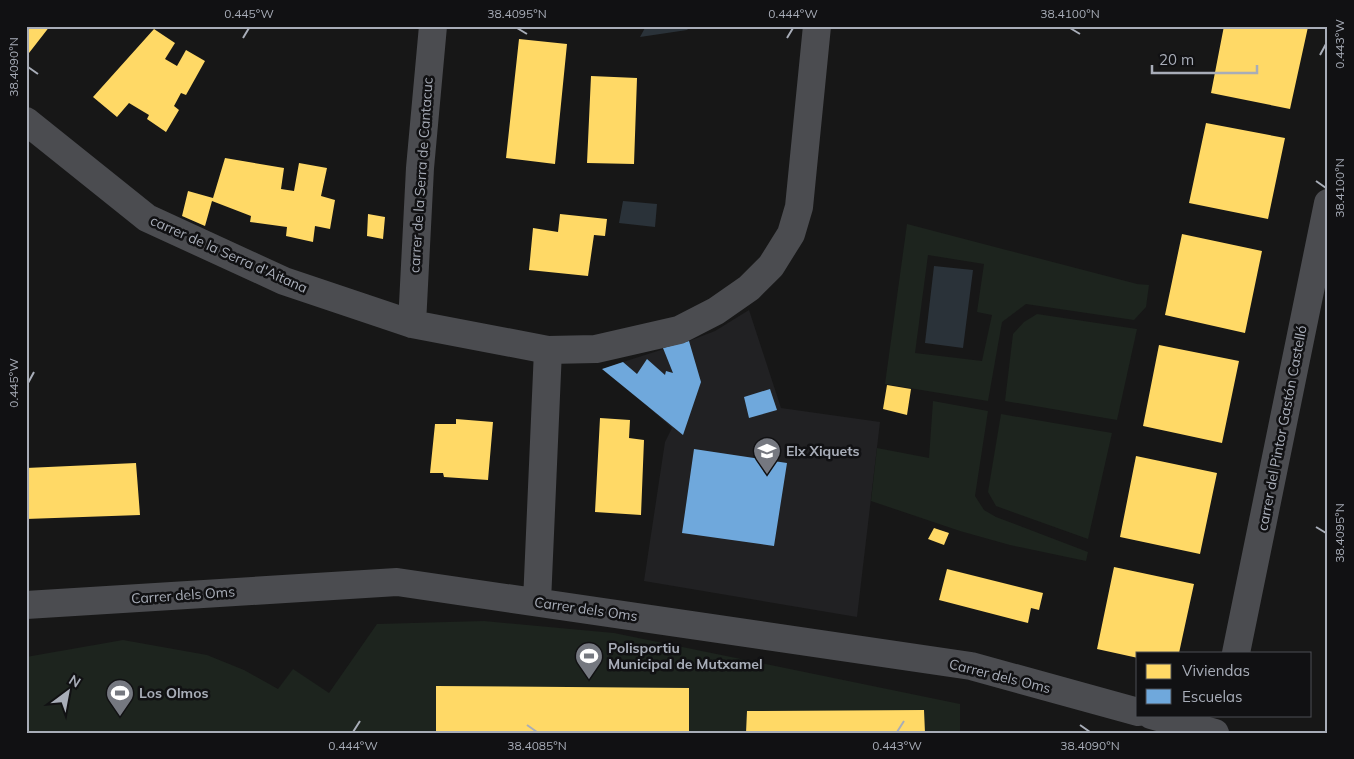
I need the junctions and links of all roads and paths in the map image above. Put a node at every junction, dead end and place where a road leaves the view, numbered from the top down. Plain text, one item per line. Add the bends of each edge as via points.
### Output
1 (433, 26) edge
2 (817, 26) edge
3 (26, 122) edge
4 (1328, 203) edge
5 (1321, 269) edge
6 (412, 324) junction
7 (548, 350) junction
8 (537, 602) junction
9 (26, 606) edge
10 (1236, 652) edge
11 (1136, 711) edge
12 (1155, 716) edge
13 (1224, 716) edge
14 (1215, 733) edge
15 (1219, 733) edge

1 - 6 street, carrer de la Serra de Cantacuc via 420,168
2 - 7 street, carrer de la Serra d'Aitana via 799,207 791,234 771,266 749,288 680,330 596,349
3 - 6 street, carrer de la Serra d'Aitana via 147,218 284,281
4 - 5 street, carrer del Pintor Gastón Castelló
5 - 10 street, carrer del Pintor Gastón Castelló
6 - 7 street, carrer de la Serra d'Aitana
7 - 8 street
8 - 9 street, Carrer dels Oms via 397,582
8 - 11 street, Carrer dels Oms via 971,666
12 - 14 street
13 - 15 street

